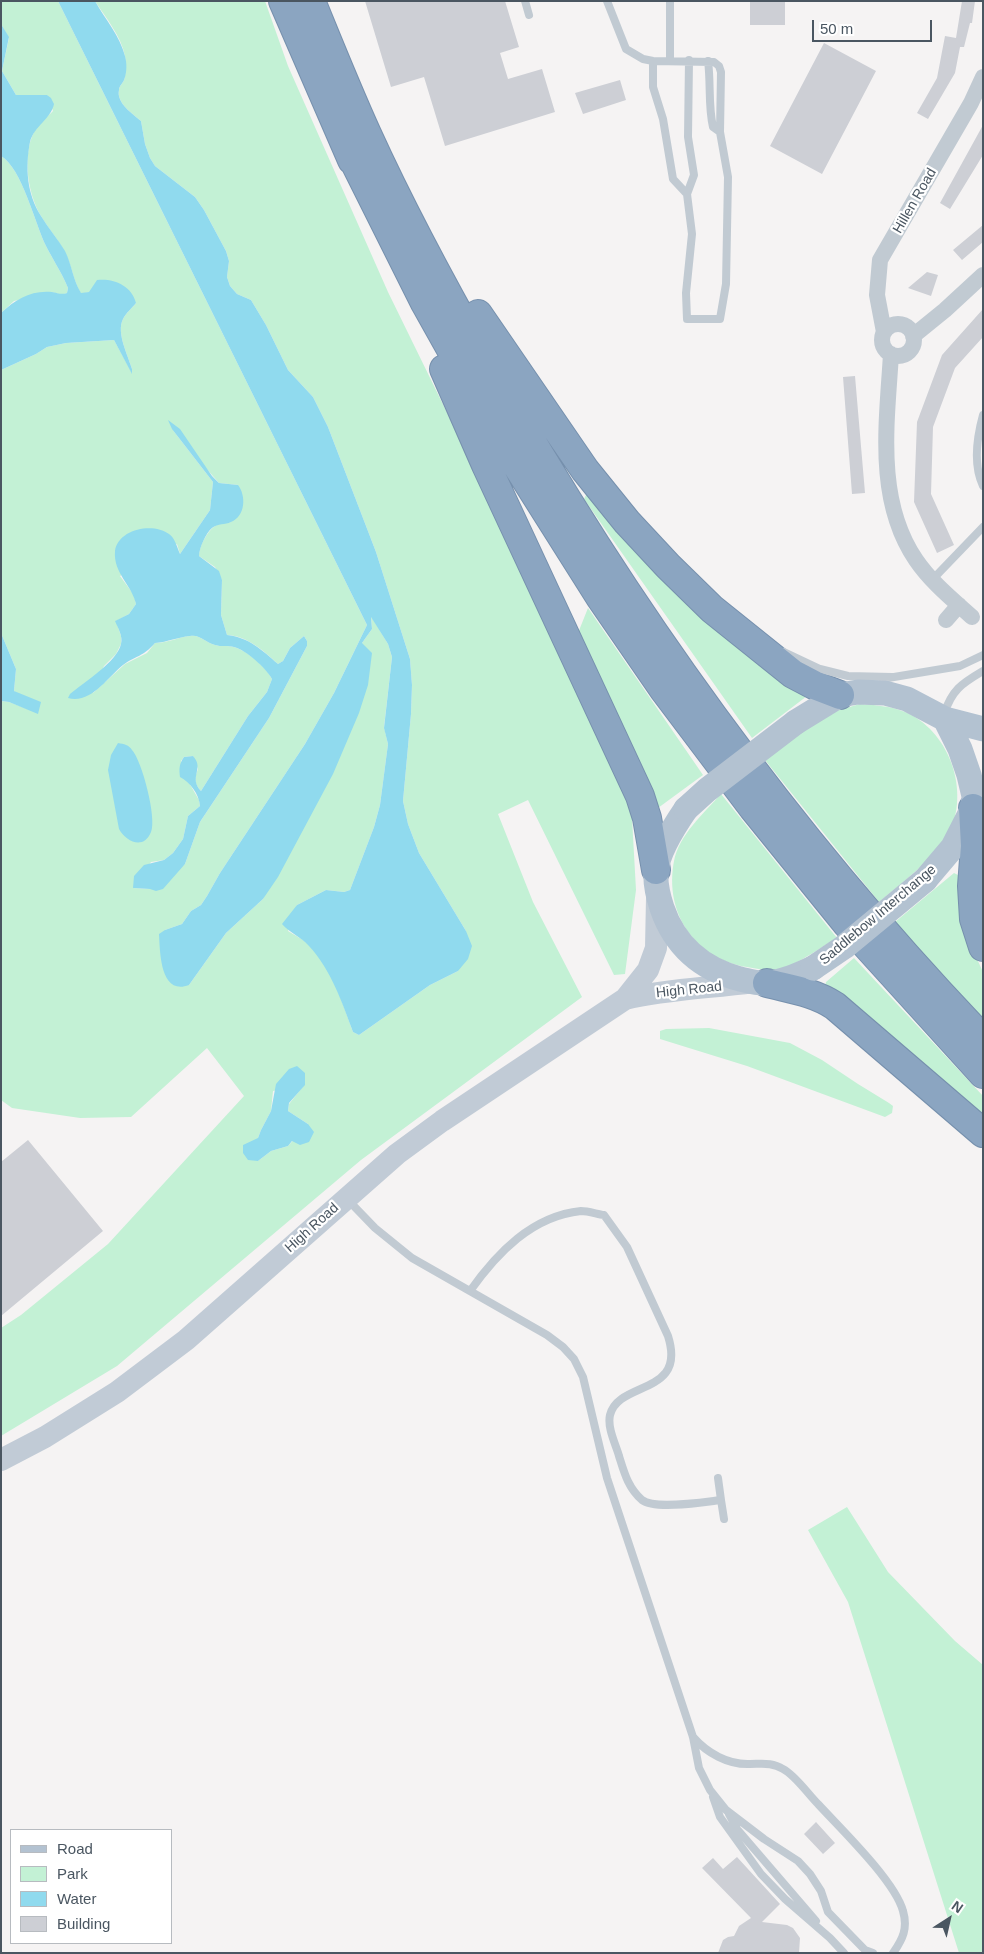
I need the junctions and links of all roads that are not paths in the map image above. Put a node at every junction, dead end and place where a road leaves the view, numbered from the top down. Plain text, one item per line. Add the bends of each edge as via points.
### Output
1 (283, 1) edge
2 (311, 1) edge
3 (525, 1) edge
4 (607, 1) edge
5 (670, 1) edge
6 (529, 15) dead end
7 (689, 60) junction
8 (653, 61) junction
9 (670, 61) junction
10 (708, 61) junction
11 (983, 77) edge
12 (720, 132) junction
13 (356, 139) junction
14 (687, 194) junction
15 (983, 275) edge
16 (884, 332) junction
17 (913, 336) junction
18 (891, 354) junction
19 (983, 415) edge
20 (983, 486) edge
21 (983, 527) edge
22 (932, 580) junction
23 (959, 605) junction
24 (712, 609) junction
25 (972, 617) dead end
26 (946, 620) dead end
27 (770, 644) dead end
28 (779, 650) dead end
29 (983, 655) edge
30 (983, 671) edge
31 (892, 677) junction
32 (849, 694) junction
33 (944, 718) junction
34 (983, 729) edge
35 (977, 797) edge
36 (656, 881) junction
37 (983, 947) edge
38 (760, 983) junction
39 (618, 1004) junction
40 (983, 1039) edge
41 (983, 1074) edge
42 (983, 1133) edge
43 (346, 1198) junction
44 (470, 1292) junction
45 (1, 1460) edge
46 (718, 1478) dead end
47 (721, 1500) junction
48 (724, 1519) dead end
49 (693, 1737) junction
50 (710, 1790) junction
51 (726, 1810) junction
52 (830, 1938) junction
53 (844, 1953) edge
54 (873, 1953) edge
55 (893, 1953) edge

1 - 13 highway
2 - 13 highway
3 - 6 lane
4 - 8 lane via 626,49
5 - 9 lane
7 - 9 lane
7 - 10 lane
7 - 14 lane via 688,138 694,175
8 - 9 lane
8 - 14 lane via 653,87 663,119 674,179
10 - 12 lane via 710,114 713,127
10 - 12 lane via 719,66 721,72
11 - 16 street, Hillen Road via 880,260 877,295
12 - 14 lane via 728,176 726,284 720,319 687,319 686,293 692,234
13 - 24 highway via 585,470 627,522
13 - 36 highway via 486,466 640,796
13 - 40 highway via 446,290 529,440 622,587 688,683 866,909
13 - 41 highway via 425,303 500,436 600,597 664,690 753,808 847,924
15 - 17 street
16 - 17 street via 898,324
16 - 18 street, Hillen Road via 882,342
17 - 18 street via 910,351 901,356
18 - 22 street, Hillen Road via 886,446 890,497 903,535
19 - 20 lane via 977,437 978,477
21 - 22 lane
22 - 23 street, Hillen Road
23 - 25 street, Hillen Road
23 - 26 street
24 - 27 lane
24 - 32 highway via 793,674 814,685
28 - 31 lane via 820,669 848,676
29 - 31 lane via 960,666
30 - 33 lane via 954,692
31 - 32 lane
32 - 33 main road via 885,693 907,699
32 - 36 main road, bridge via 796,722 686,810 673,828
33 - 34 main road
33 - 35 main road via 960,749
35 - 37 highway via 972,886 974,919
35 - 38 main road, Saddlebow Interchange, bridge via 953,847 925,880 844,947 813,968 791,978
36 - 38 main road, Saddlebow Interchange via 666,920 690,954 712,969
36 - 39 street, High Road via 656,948 648,970
38 - 39 street, High Road via 666,991
38 - 42 highway via 811,993 835,1006
39 - 43 street, High Road via 442,1121 396,1154
43 - 44 lane via 392,1244
43 - 45 street, High Road via 170,1352 117,1392
44 - 47 lane via 506,1247 538,1224 582,1211 604,1215 627,1247 672,1349 672,1358 656,1382 623,1398 610,1416 625,1476 643,1501 657,1504
44 - 49 lane via 547,1335 574,1359 583,1377 608,1478
46 - 47 lane
47 - 48 lane
49 - 50 lane via 699,1768
49 - 55 lane via 705,1750 735,1763 766,1762 784,1769 873,1864 903,1909 906,1924 903,1939
50 - 51 lane
50 - 52 lane via 720,1818 761,1874
51 - 52 lane via 737,1829
51 - 54 lane via 798,1861 822,1891 828,1912 865,1950
52 - 53 lane

